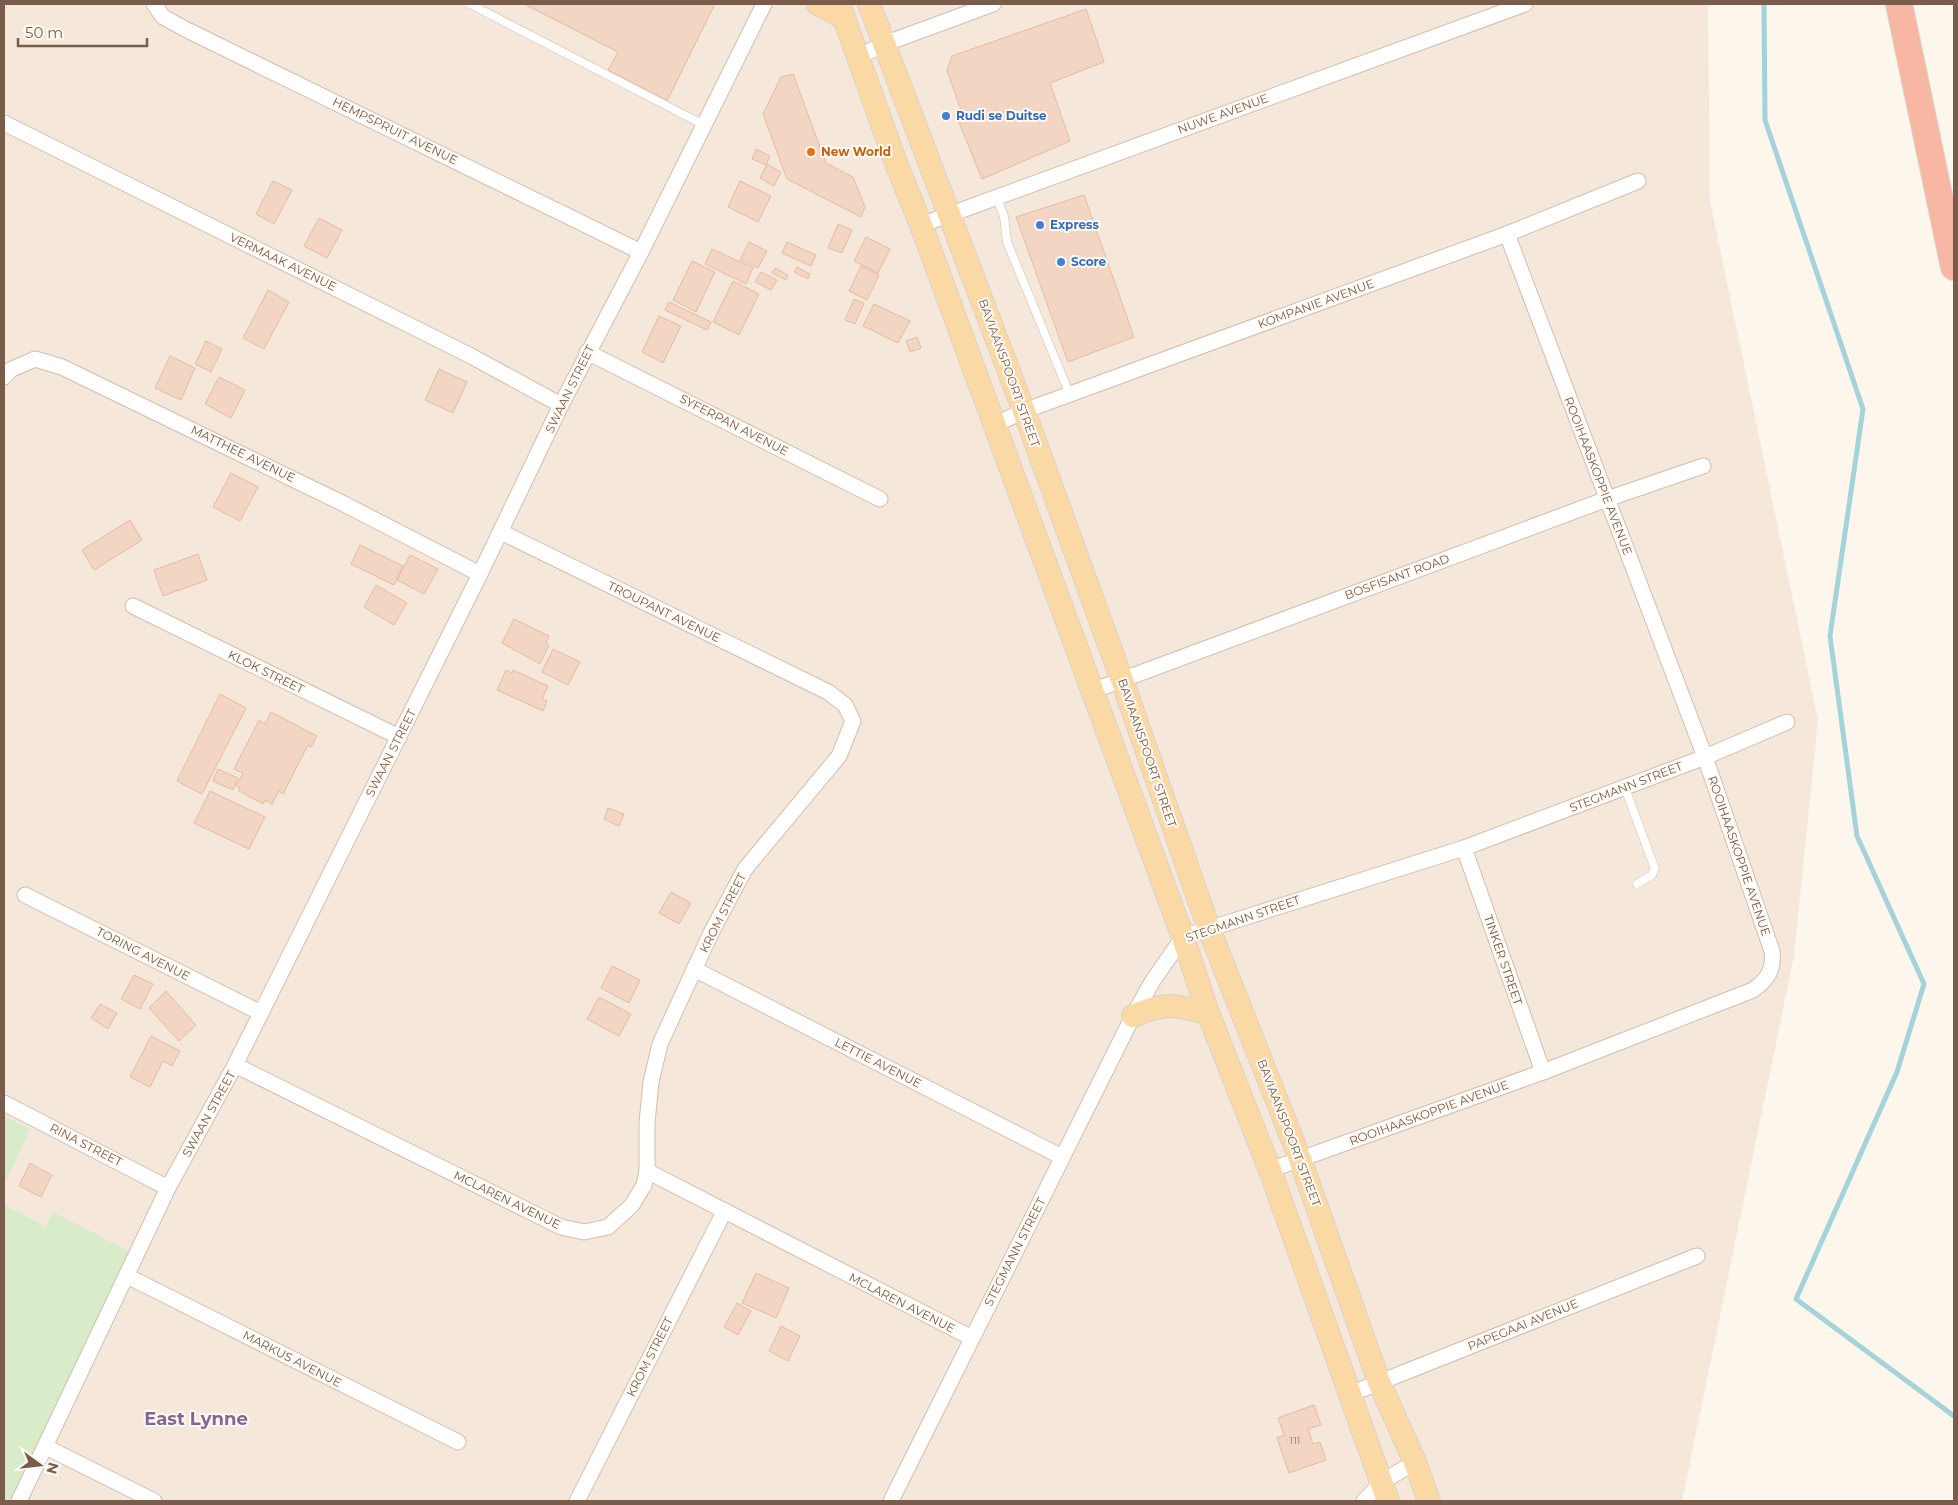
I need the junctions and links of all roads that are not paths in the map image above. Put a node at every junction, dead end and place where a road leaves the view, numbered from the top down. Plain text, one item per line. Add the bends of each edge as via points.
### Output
1 (154, 4) edge
2 (470, 4) edge
3 (764, 4) edge
4 (818, 4) edge
5 (870, 4) edge
6 (993, 4) edge
7 (1524, 4) edge
8 (1899, 4) edge
9 (841, 11) edge
10 (884, 44) junction
11 (858, 57) junction
12 (4, 124) edge
13 (704, 125) junction
14 (1638, 181) dead end
15 (996, 196) junction
16 (950, 213) junction
17 (921, 224) junction
18 (1507, 234) junction
19 (642, 252) junction
20 (1954, 266) edge
21 (587, 352) junction
22 (4, 377) edge
23 (1070, 395) junction
24 (561, 405) junction
25 (1024, 411) junction
26 (994, 425) junction
27 (1703, 466) dead end
28 (880, 499) dead end
29 (1607, 499) junction
30 (501, 532) junction
31 (480, 574) junction
32 (133, 606) dead end
33 (1122, 680) junction
34 (1092, 691) junction
35 (828, 692) joint
36 (1787, 722) dead end
37 (399, 737) junction
38 (1705, 757) junction
39 (1625, 788) junction
40 (1464, 848) junction
41 (1636, 884) dead end
42 (25, 895) dead end
43 (1209, 929) junction
44 (1183, 937) junction
45 (694, 969) junction
46 (261, 1013) junction
47 (1208, 1013) junction
48 (1134, 1016) junction
49 (236, 1065) junction
50 (1543, 1072) junction
51 (4, 1103) edge
52 (1062, 1157) junction
53 (1300, 1159) junction
54 (1270, 1170) junction
55 (648, 1171) junction
56 (168, 1188) junction
57 (724, 1212) junction
58 (1697, 1256) dead end
59 (127, 1276) junction
60 (972, 1338) junction
61 (1379, 1382) junction
62 (1350, 1394) junction
63 (458, 1442) dead end
64 (46, 1447) junction
65 (1415, 1462) junction
66 (1385, 1492) edge
67 (19, 1501) edge
68 (154, 1501) edge
69 (577, 1501) edge
70 (891, 1501) edge
71 (1364, 1501) edge
72 (1429, 1501) edge

1 - 19 street, HEMPSPRUIT AVENUE via 163,17 189,31
2 - 13 lane
3 - 13 street, SWAAN STREET
4 - 9 main road
5 - 10 main road, BAVIAANSPOORT STREET
6 - 10 street
7 - 15 street, NUWE AVENUE
8 - 20 highway
9 - 11 main road
10 - 11 street
10 - 16 main road, BAVIAANSPOORT STREET
11 - 17 main road
12 - 24 street, VERMAAK AVENUE via 471,356
13 - 19 street, SWAAN STREET
14 - 18 street, KOMPANIE AVENUE
15 - 16 street, NUWE AVENUE
15 - 23 lane via 1004,216 1007,242
16 - 17 street, NUWE AVENUE
16 - 25 main road, BAVIAANSPOORT STREET
17 - 26 main road
18 - 23 street, KOMPANIE AVENUE
18 - 29 street, ROOIHAASKOPPIE AVENUE
19 - 21 street, SWAAN STREET
21 - 24 street, SWAAN STREET
21 - 28 street, SYFERPAN AVENUE
22 - 31 street, MATTHEE AVENUE via 10,370 35,359 62,367
23 - 25 street, KOMPANIE AVENUE
24 - 30 street, SWAAN STREET
25 - 26 street, KOMPANIE AVENUE
25 - 33 main road, BAVIAANSPOORT STREET
26 - 34 main road
27 - 29 street, BOSFISANT ROAD
29 - 33 street, BOSFISANT ROAD
29 - 38 street, ROOIHAASKOPPIE AVENUE
30 - 31 street, SWAAN STREET
30 - 35 street, TROUPANT AVENUE
31 - 37 street, SWAAN STREET
32 - 37 street, KLOK STREET
33 - 34 street, BOSFISANT ROAD
33 - 43 main road, BAVIAANSPOORT STREET
34 - 44 main road
35 - 45 street, KROM STREET via 845,705 853,721 839,756 745,869
36 - 38 street, STEGMANN STREET
37 - 46 street, SWAAN STREET
38 - 39 street, STEGMANN STREET
38 - 50 street, ROOIHAASKOPPIE AVENUE via 1772,950 1774,963 1770,973 1753,990
39 - 40 street, STEGMANN STREET
39 - 41 lane via 1655,869 1652,875
40 - 43 street, STEGMANN STREET
40 - 50 street, TINKER STREET
42 - 46 street, TORING AVENUE
43 - 44 street, STEGMANN STREET
43 - 53 main road, BAVIAANSPOORT STREET
44 - 47 main road
44 - 48 street, STEGMANN STREET via 1152,982
45 - 52 street, LETTIE AVENUE
45 - 55 street, KROM STREET via 660,1044 651,1082 647,1123
46 - 49 street, SWAAN STREET
47 - 48 main road via 1167,1005
47 - 54 main road
48 - 52 street, STEGMANN STREET
49 - 55 street, MCLAREN AVENUE via 561,1227 584,1232 608,1227 632,1205
49 - 56 street, SWAAN STREET
50 - 53 street, ROOIHAASKOPPIE AVENUE
51 - 56 street, RINA STREET
52 - 60 street, STEGMANN STREET
53 - 54 street, ROOIHAASKOPPIE AVENUE
53 - 61 main road, BAVIAANSPOORT STREET
54 - 62 main road
55 - 57 street, MCLAREN AVENUE
56 - 59 street, SWAAN STREET
57 - 60 street, MCLAREN AVENUE
57 - 69 street, KROM STREET
58 - 61 street, PAPEGAAI AVENUE
59 - 63 street, MARKUS AVENUE
59 - 64 street, SWAAN STREET
60 - 70 street, STEGMANN STREET
61 - 62 street, PAPEGAAI AVENUE
61 - 65 main road, BAVIAANSPOORT STREET
62 - 66 main road
64 - 67 street, SWAAN STREET
64 - 68 street
65 - 66 street
65 - 72 main road, BAVIAANSPOORT STREET
66 - 71 street

